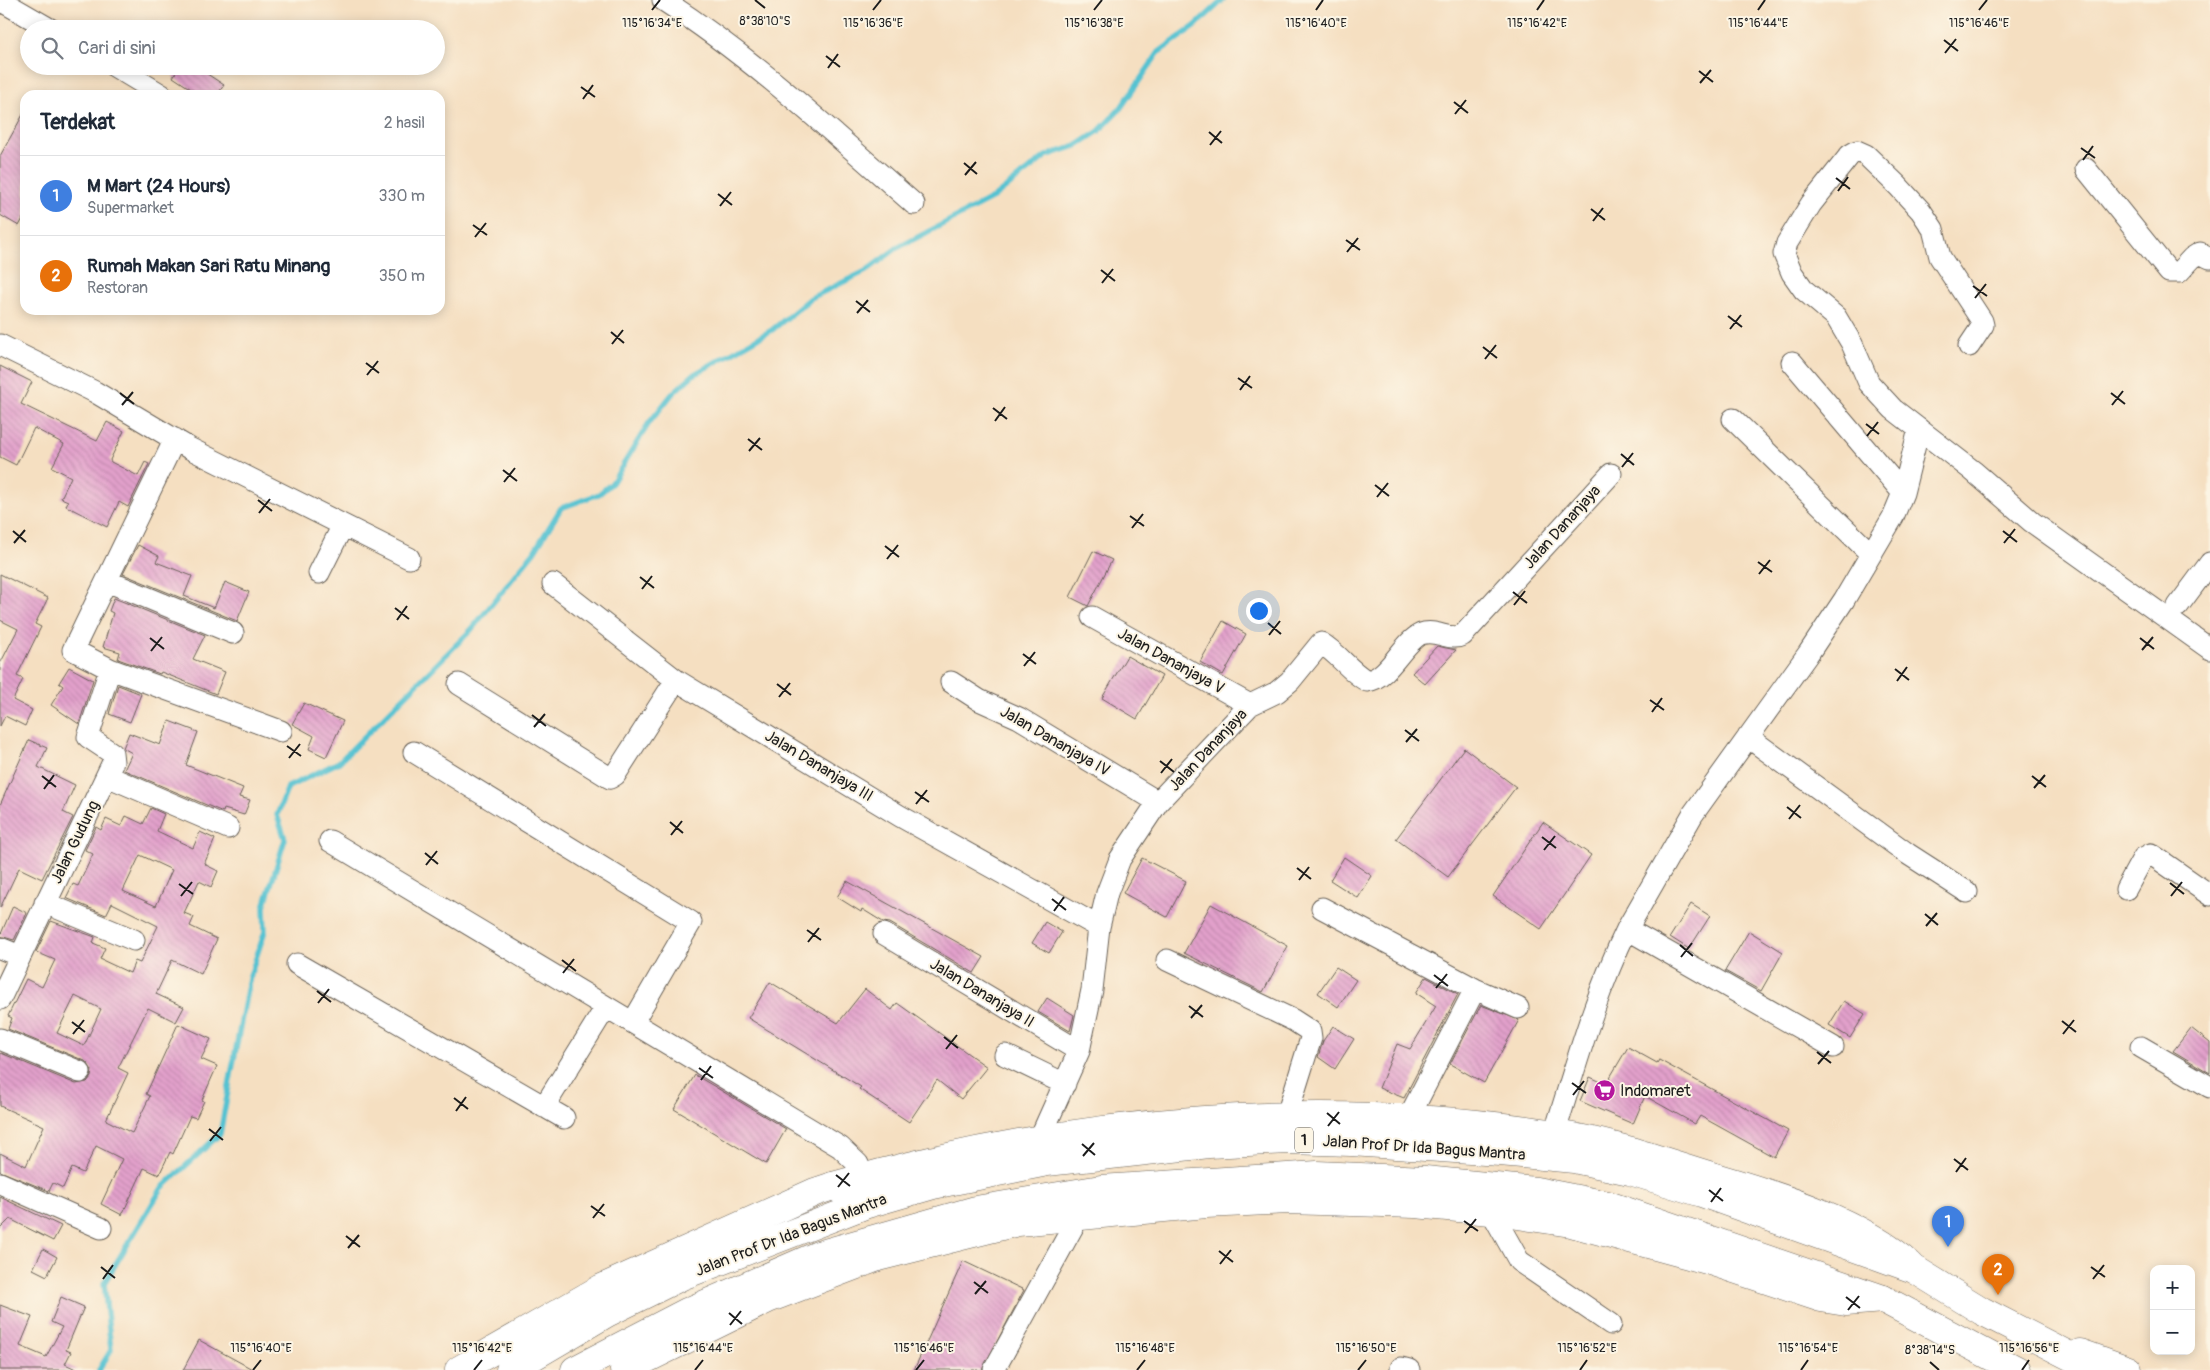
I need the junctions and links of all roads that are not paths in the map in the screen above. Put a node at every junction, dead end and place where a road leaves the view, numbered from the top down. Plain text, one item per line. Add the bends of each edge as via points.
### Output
1 (662, 0) edge
2 (4, 5) edge
3 (33, 20) edge
4 (129, 75) edge
5 (154, 90) edge
6 (2086, 169) dead end
7 (914, 204) dead end
8 (2210, 258) edge
9 (0, 345) edge
10 (1969, 346) dead end
11 (1792, 362) dead end
12 (1734, 420) dead end
13 (1919, 429) junction
14 (175, 440) junction
15 (1611, 474) dead end
16 (1903, 493) junction
17 (343, 525) junction
18 (1871, 554) junction
19 (409, 558) dead end
20 (2210, 563) edge
21 (319, 573) dead end
22 (107, 581) junction
23 (553, 584) dead end
24 (2178, 606) dead end
25 (1092, 616) dead end
26 (233, 633) dead end
27 (2210, 648) edge
28 (110, 669) junction
29 (676, 680) junction
30 (951, 682) dead end
31 (459, 684) dead end
32 (1250, 705) junction
33 (281, 731) dead end
34 (1748, 737) junction
35 (414, 752) dead end
36 (107, 776) junction
37 (1158, 802) junction
38 (228, 828) dead end
39 (330, 840) dead end
40 (2126, 889) dead end
41 (1967, 892) dead end
42 (2210, 895) edge
43 (45, 903) junction
44 (1322, 908) dead end
45 (1099, 927) junction
46 (1627, 929) junction
47 (884, 934) dead end
48 (134, 940) dead end
49 (0, 948) edge
50 (20, 956) junction
51 (1167, 960) dead end
52 (297, 964) dead end
53 (1475, 989) junction
54 (0, 999) edge
55 (606, 1006) junction
56 (1518, 1008) dead end
57 (633, 1022) junction
58 (0, 1039) edge
59 (1833, 1047) dead end
60 (2141, 1047) dead end
61 (1079, 1051) junction
62 (1006, 1055) dead end
63 (80, 1072) dead end
64 (1065, 1084) junction
65 (2210, 1087) edge
66 (544, 1107) junction
67 (1287, 1115) junction
68 (1409, 1117) junction
69 (564, 1118) dead end
70 (1554, 1135) junction
71 (1040, 1138) junction
72 (0, 1183) edge
73 (865, 1191) junction
74 (1381, 1191) junction
75 (1491, 1211) junction
76 (1080, 1214) junction
77 (101, 1228) dead end
78 (874, 1248) junction
79 (1914, 1269) junction
80 (1882, 1299) junction
81 (1982, 1311) junction
82 (1612, 1324) dead end
83 (1959, 1339) junction
84 (459, 1370) edge
85 (510, 1370) edge
86 (575, 1370) edge
87 (624, 1370) edge
88 (994, 1370) edge
89 (1998, 1370) edge
90 (2017, 1370) edge
91 (2097, 1370) edge
92 (2128, 1370) edge

1 - 7 street via 797,101
2 - 3 street
4 - 5 street
6 - 8 street via 2169,272 2179,272 2196,254
9 - 14 street via 95,392
10 - 13 street via 1983,326 1982,321 1940,258 1933,228 1898,186 1866,155 1857,151 1850,155 1811,204 1787,243 1784,254 1804,290 1836,316 1869,383 1893,409
11 - 16 street
12 - 18 street
13 - 16 street
13 - 27 street via 2032,522
14 - 17 street
14 - 22 street
15 - 32 street, Jalan Dananjaya via 1463,636 1456,639 1429,632 1419,635 1382,672 1367,681 1353,673 1321,643 1290,681 1277,692
16 - 18 street
17 - 19 street
17 - 21 street
18 - 34 street via 1808,654
20 - 24 street
22 - 26 street
22 - 28 street via 73,650
23 - 29 street, Jalan Dananjaya III
25 - 32 street, Jalan Dananjaya V
28 - 33 street
28 - 36 street, Jalan Gudung via 88,737 112,753 113,762
29 - 31 street via 610,778
29 - 45 street, Jalan Dananjaya III via 900,816
30 - 37 street, Jalan Dananjaya IV via 979,700 1019,718
32 - 37 street, Jalan Dananjaya
34 - 41 street via 1908,854
34 - 46 street via 1693,814
35 - 57 street via 690,922
36 - 38 street
36 - 43 street, Jalan Gudung
37 - 45 street, Jalan Dananjaya via 1120,860 1107,893
39 - 55 street
40 - 42 street via 2143,858 2151,854
43 - 48 street
43 - 50 street, Jalan Gudung
44 - 53 street
45 - 61 street, Jalan Dananjaya via 1092,990
46 - 59 street
46 - 70 street via 1607,971
47 - 61 street, Jalan Dananjaya II
49 - 50 street
50 - 54 street, Jalan Gudung
51 - 67 street via 1310,1031 1311,1038
52 - 66 street
53 - 56 street
53 - 68 street
55 - 57 street
55 - 66 street
57 - 73 street via 840,1147 858,1164
58 - 63 street
60 - 65 street
61 - 64 street, Jalan Dananjaya
62 - 64 street
64 - 71 street, Jalan Dananjaya
66 - 69 street
67 - 68 main road
67 - 71 main road
68 - 70 main road
70 - 79 main road via 1634,1153 1763,1192 1880,1242
71 - 73 main road
72 - 77 street
73 - 79 main road, Jalan Prof Dr Ida Bagus Mantra / 1 via 934,1185 1047,1162 1218,1143 1289,1140 1500,1152 1574,1159 1630,1171 1702,1193
73 - 84 main road via 833,1186 815,1192 602,1288
73 - 85 main road, Jalan Prof Dr Ida Bagus Mantra / 1 via 607,1313
74 - 75 main road
74 - 76 main road
74 - 78 main road, Jalan Prof Dr Ida Bagus Mantra / 1 via 1317,1175 1101,1189 976,1210
74 - 80 main road, Jalan Prof Dr Ida Bagus Mantra / 1 via 1424,1180 1536,1190 1608,1205
75 - 80 main road via 1580,1226 1707,1260 1821,1298 1846,1302
75 - 82 street via 1519,1261
76 - 78 main road
76 - 88 street
78 - 86 main road, Jalan Prof Dr Ida Bagus Mantra / 1 via 818,1255 688,1311
78 - 87 main road
79 - 81 main road, Jalan Prof Dr Ida Bagus Mantra / 1
80 - 83 main road, Jalan Prof Dr Ida Bagus Mantra / 1
81 - 91 main road, Jalan Prof Dr Ida Bagus Mantra / 1
81 - 92 main road via 2106,1364
83 - 89 main road
83 - 90 main road, Jalan Prof Dr Ida Bagus Mantra / 1

